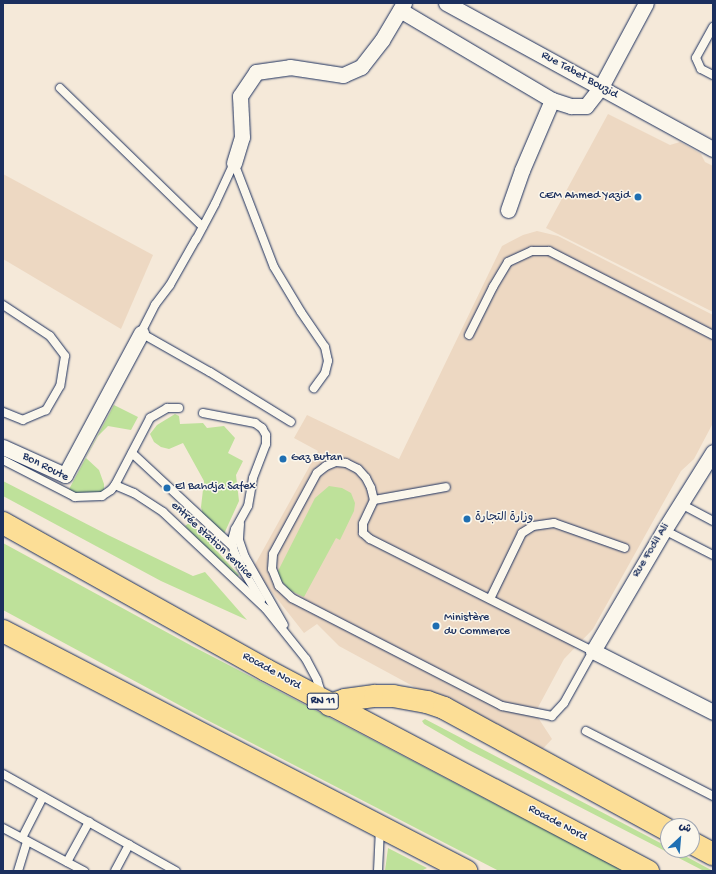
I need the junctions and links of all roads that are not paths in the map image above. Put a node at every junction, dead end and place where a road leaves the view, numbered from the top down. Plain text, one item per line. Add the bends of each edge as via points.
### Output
1 (446, 3) edge
2 (646, 3) edge
3 (402, 7) edge
4 (713, 27) edge
5 (713, 75) edge
6 (601, 87) junction
7 (60, 88) dead end
8 (552, 100) junction
9 (713, 149) edge
10 (234, 163) junction
11 (508, 210) dead end
12 (203, 227) junction
13 (3, 306) edge
14 (140, 333) junction
15 (469, 335) dead end
16 (713, 335) edge
17 (314, 388) dead end
18 (179, 408) dead end
19 (3, 412) edge
20 (203, 413) dead end
21 (291, 422) dead end
22 (3, 447) edge
23 (713, 452) edge
24 (132, 453) junction
25 (3, 460) edge
26 (114, 484) junction
27 (446, 487) dead end
28 (374, 500) junction
29 (681, 504) junction
30 (243, 515) junction
31 (713, 521) edge
32 (3, 524) edge
33 (664, 530) junction
34 (232, 546) junction
35 (625, 548) dead end
36 (713, 555) edge
37 (490, 599) junction
38 (266, 609) junction
39 (3, 631) edge
40 (298, 648) junction
41 (593, 651) junction
42 (327, 703) junction
43 (713, 712) edge
44 (586, 731) dead end
45 (3, 774) edge
46 (713, 796) edge
47 (43, 797) junction
48 (89, 822) junction
49 (660, 826) edge
50 (380, 827) junction
51 (3, 828) edge
52 (25, 839) junction
53 (129, 845) junction
54 (700, 847) edge
55 (713, 854) edge
56 (67, 862) junction
57 (455, 869) edge
58 (81, 870) edge
59 (18, 871) edge
60 (115, 871) edge
61 (176, 871) edge
62 (378, 871) edge
63 (648, 871) edge

1 - 6 street, Rue Tabet Bouzid
2 - 6 street
3 - 8 street
3 - 10 street via 382,40 360,67 343,75 290,68 256,72 240,96 242,137
4 - 5 lane via 696,58 700,69
6 - 8 street via 586,106 571,106
6 - 9 street, Rue Tabet Bouzid
7 - 12 lane
8 - 11 street
10 - 12 lane
10 - 17 lane via 274,267 325,347 328,360 326,373
12 - 14 lane
13 - 19 lane via 50,336 65,356 60,386 46,410 23,420
14 - 21 lane
14 - 22 street via 64,475
15 - 16 lane via 508,262 532,251 549,251
18 - 24 lane via 167,408 150,418
20 - 30 lane, entrée station service via 256,423 264,432 266,444
23 - 29 street, Rue Fodil Ali
24 - 26 lane
24 - 34 lane
25 - 26 lane, Bon Route via 75,497 102,496 111,490
26 - 38 lane, entrée station service via 163,512
27 - 28 lane
28 - 37 lane via 363,524 363,533 370,539
28 - 41 lane via 372,488 358,468 336,462 316,473 274,554 272,569 279,586 292,598 502,706 538,715 552,716 564,703
29 - 31 lane
29 - 33 street, Rue Fodil Ali
30 - 34 lane, entrée station service via 232,535
30 - 40 lane via 239,531 241,548
32 - 42 highway, Rocade Nord / RN 11
33 - 36 lane
33 - 41 street, Rue Fodil Ali
34 - 38 lane, entrée station service
35 - 37 lane via 554,524 533,526 522,533
37 - 41 lane
38 - 40 lane, entrée station service
39 - 50 highway
40 - 42 lane, entrée station service via 312,670
41 - 43 street
42 - 49 highway via 375,696 393,696 428,702 444,708
42 - 63 highway, Rocade Nord / RN 11
44 - 46 lane
45 - 47 lane
47 - 48 lane
47 - 52 lane
48 - 53 lane
48 - 56 lane
50 - 57 highway
50 - 62 lane
51 - 52 lane
52 - 56 lane
52 - 59 lane
53 - 60 lane
53 - 61 lane
54 - 55 highway
56 - 58 lane

